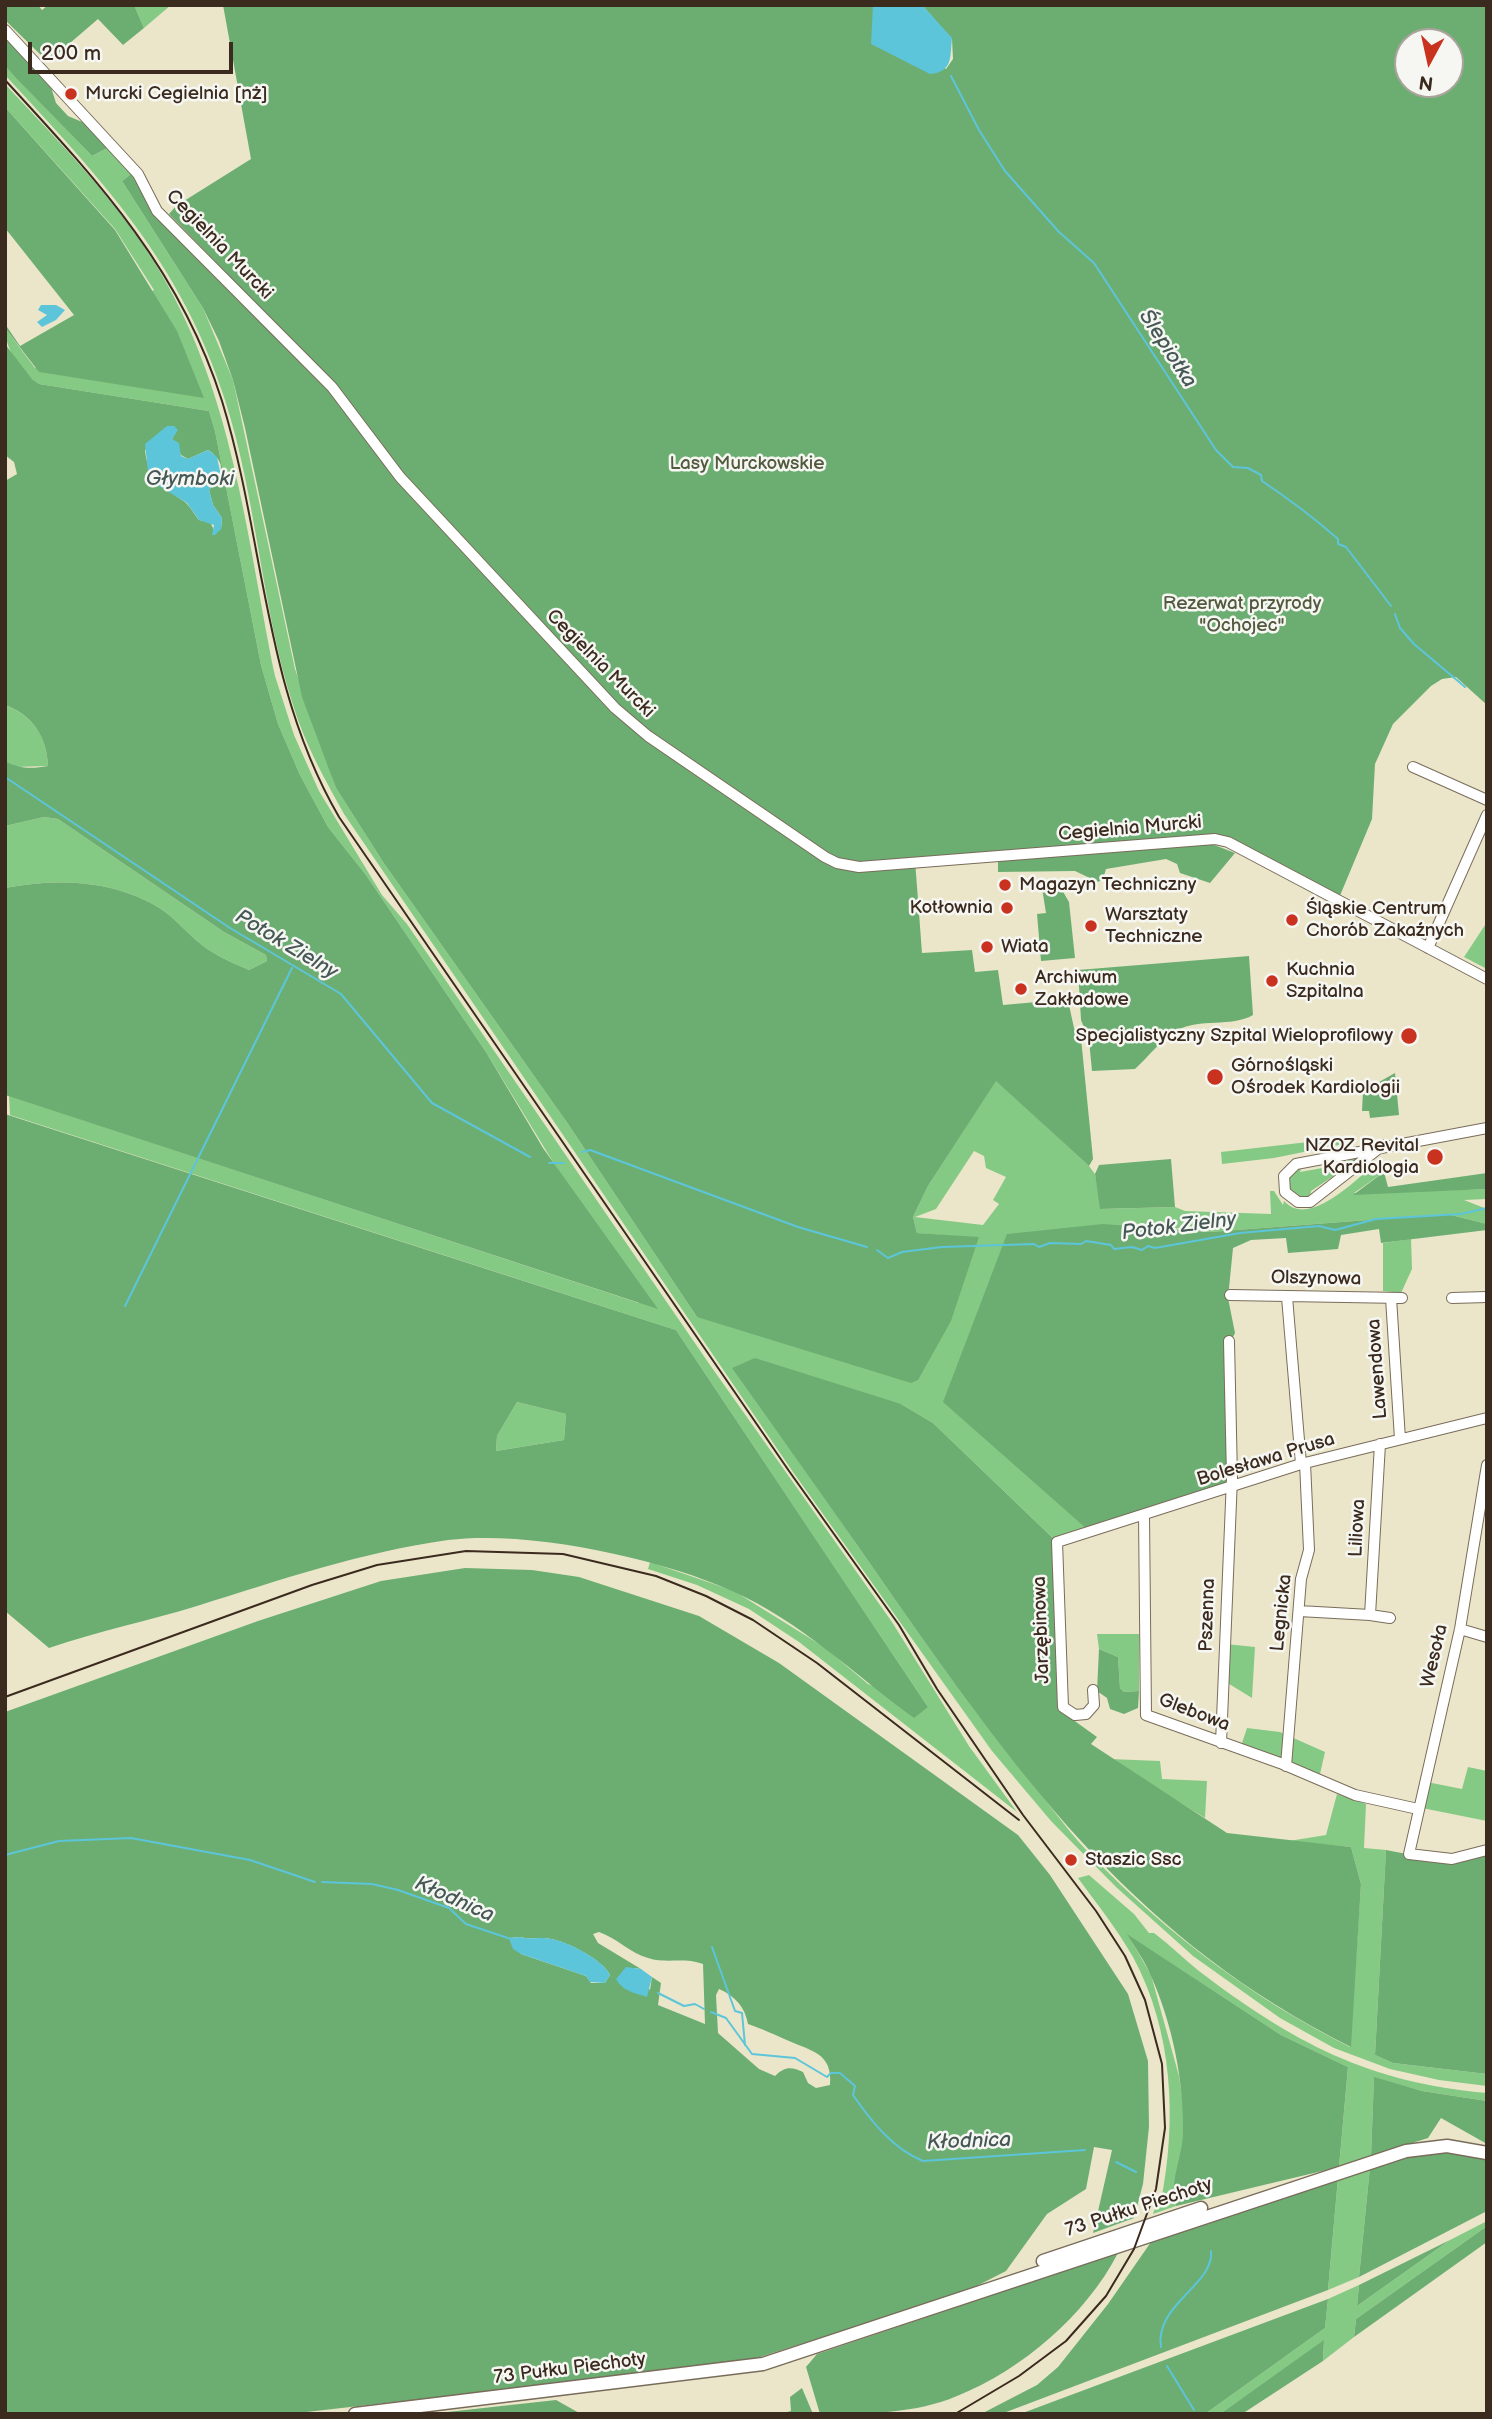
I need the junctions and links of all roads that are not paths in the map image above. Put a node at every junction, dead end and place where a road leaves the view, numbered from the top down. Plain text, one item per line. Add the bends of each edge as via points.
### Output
1 (5, 30) edge
2 (1413, 767) dead end
3 (1487, 800) edge
4 (1487, 814) edge
5 (1428, 948) junction
6 (1487, 979) edge
7 (1487, 1128) edge
8 (1383, 1145) junction
9 (1230, 1295) dead end
10 (1287, 1297) junction
11 (1451, 1297) dead end
12 (1487, 1297) edge
13 (1396, 1298) joint
14 (1229, 1341) dead end
15 (1487, 1418) edge
16 (1400, 1438) junction
17 (1380, 1444) junction
18 (1303, 1464) junction
19 (1487, 1465) edge
20 (1231, 1488) junction
21 (1144, 1515) junction
22 (1057, 1542) joint
23 (1299, 1611) junction
24 (1370, 1615) junction
25 (1390, 1618) dead end
26 (1460, 1629) junction
27 (1487, 1637) edge
28 (1093, 1690) dead end
29 (1220, 1743) junction
30 (1286, 1766) junction
31 (1418, 1809) junction
32 (1487, 1850) edge
33 (1487, 2153) edge
34 (355, 2414) edge

1 - 5 street, Cegielnia Murcki via 138,174 157,211 332,387 400,477 615,708 648,736 825,857 859,867 1214,839 1228,842
2 - 3 street
4 - 5 street
5 - 6 street, Cegielnia Murcki
7 - 8 street
8 - 8 street via 1296,1164 1284,1177 1284,1192 1298,1202 1310,1202
9 - 10 street, Olszynowa
10 - 13 street, Olszynowa
10 - 18 street, Legnicka
11 - 12 street
13 - 16 street, Lawendowa
14 - 20 street, Pszenna
15 - 16 street, Bolesława Prusa
16 - 17 street, Bolesława Prusa
17 - 18 street, Bolesława Prusa
17 - 24 street, Liliowa
18 - 20 street, Bolesława Prusa
18 - 23 street, Legnicka via 1309,1550
19 - 26 street, Wesoła
20 - 21 street, Bolesława Prusa
20 - 29 street, Pszenna
21 - 22 street, Bolesława Prusa
21 - 29 street, Glebowa via 1145,1713
22 - 28 street, Jarzębinowa via 1063,1707 1077,1716 1086,1714 1094,1705
23 - 24 street
23 - 30 street, Legnicka
24 - 25 street
26 - 27 street
26 - 31 street, Wesoła
29 - 30 street, Glebowa
30 - 31 street, Glebowa via 1355,1795
31 - 32 street, Wesoła via 1409,1854 1452,1859
33 - 34 main road, 73 Pułku Piechoty via 1425,2147 1314,2181 1226,2200 1059,2255 982,2290 788,2358 704,2373

